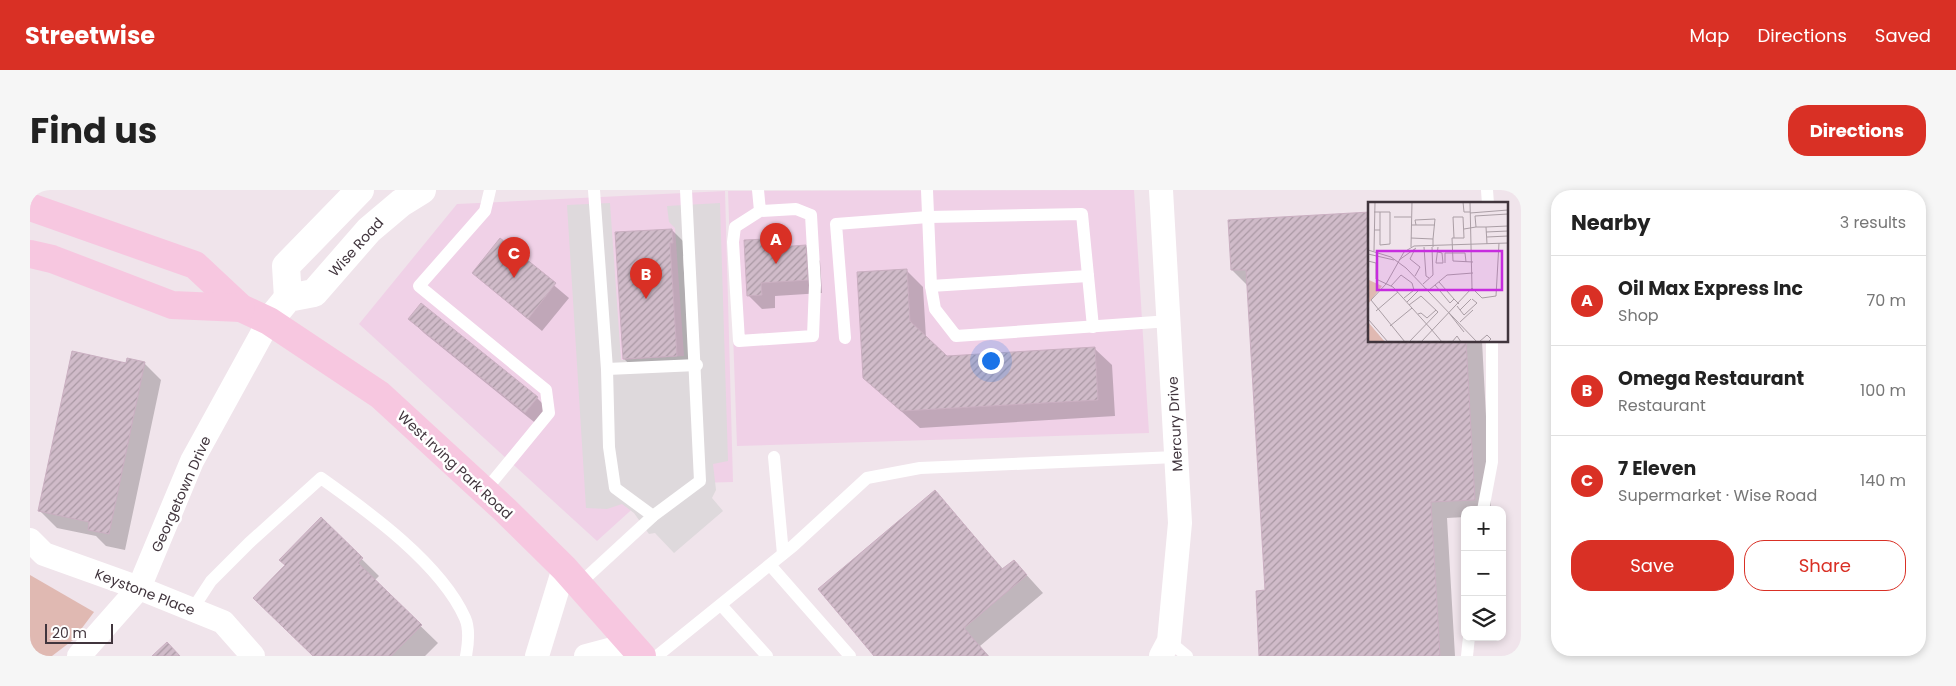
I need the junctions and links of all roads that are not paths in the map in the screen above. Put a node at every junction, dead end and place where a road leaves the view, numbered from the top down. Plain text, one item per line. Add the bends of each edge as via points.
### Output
1 (360, 190) edge
2 (422, 190) edge
3 (490, 190) edge
4 (594, 190) edge
5 (686, 190) edge
6 (758, 190) edge
7 (927, 190) edge
8 (1161, 190) edge
9 (30, 207) edge
10 (760, 211) junction
11 (928, 216) junction
12 (30, 254) edge
13 (1088, 276) junction
14 (931, 286) junction
15 (288, 298) junction
16 (241, 308) junction
17 (269, 321) junction
18 (1170, 321) junction
19 (1093, 327) junction
20 (845, 338) dead end
21 (1492, 342) edge
22 (696, 365) junction
23 (607, 369) junction
24 (774, 457) dead end
25 (1176, 457) junction
26 (484, 492) junction
27 (1484, 506) edge
28 (653, 516) junction
29 (30, 540) edge
30 (784, 554) junction
31 (770, 565) junction
32 (571, 576) junction
33 (139, 588) junction
34 (721, 605) junction
35 (192, 610) junction
36 (1469, 641) edge
37 (636, 650) edge
38 (1172, 651) edge
39 (79, 656) edge
40 (253, 656) edge
41 (466, 656) edge
42 (537, 656) edge
43 (586, 656) edge
44 (657, 656) edge
45 (767, 656) edge
46 (850, 656) edge
47 (1467, 656) edge

1 - 15 street via 286,266
2 - 15 street, Wise Road via 369,230 314,293
3 - 26 lane via 485,211 419,286 546,390 549,413
4 - 23 lane
5 - 22 lane
6 - 10 lane
7 - 11 lane
8 - 18 street, Mercury Drive
9 - 16 main road, West Irving Park Road via 194,265
10 - 10 lane via 735,226 732,242 740,341 813,336 815,285 811,215 796,210
11 - 13 lane via 1082,214
11 - 14 lane
11 - 20 lane via 836,224
12 - 16 main road, West Irving Park Road via 52,259 172,304
13 - 14 lane
13 - 19 lane
14 - 19 lane via 935,309 956,336
15 - 17 street
16 - 17 main road, West Irving Park Road
17 - 26 main road, West Irving Park Road via 380,395
17 - 33 street, Georgetown Drive via 192,461
18 - 19 lane
18 - 25 street, Mercury Drive
21 - 27 lane via 1492,462
22 - 23 lane
22 - 28 lane via 700,481
23 - 28 lane via 609,447 614,488
24 - 30 lane
25 - 30 lane via 920,468 867,478
25 - 38 street, Mercury Drive via 1180,522
26 - 32 main road, West Irving Park Road
28 - 32 lane
29 - 33 street, Keystone Place via 44,554
30 - 31 lane
31 - 34 lane
31 - 46 lane
32 - 37 main road, West Irving Park Road
32 - 42 street
33 - 35 street, Keystone Place
33 - 39 street, Georgetown Drive
34 - 44 lane
34 - 45 lane
35 - 40 street, Keystone Place via 222,622
35 - 41 lane via 212,581 249,543 321,478 371,514 444,581 466,620
36 - 47 lane
37 - 43 street

